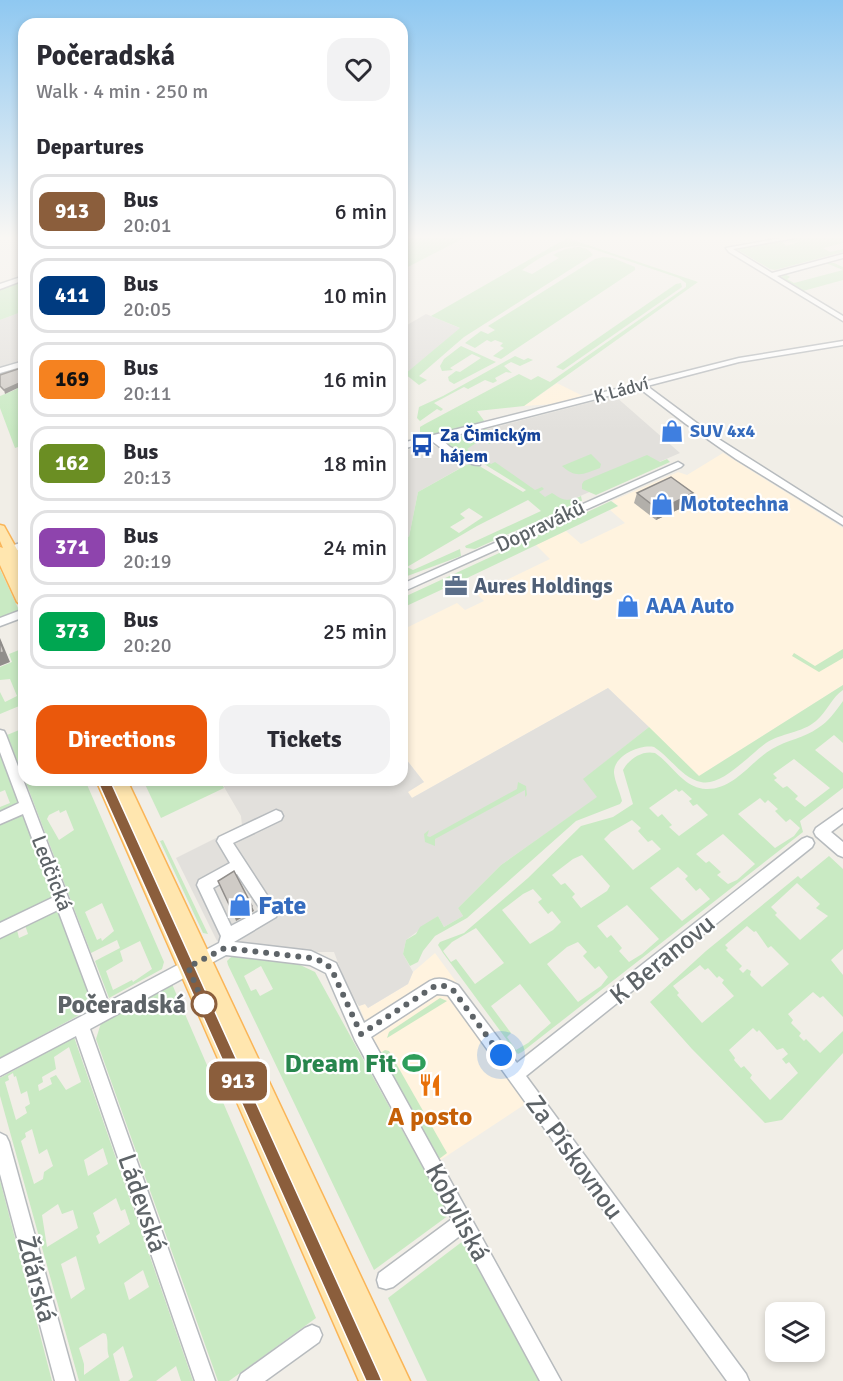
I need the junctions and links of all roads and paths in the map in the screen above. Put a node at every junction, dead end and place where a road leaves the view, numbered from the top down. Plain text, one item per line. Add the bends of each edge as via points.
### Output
1 (817, 302) edge
2 (842, 317) edge
3 (843, 344) edge
4 (18, 365) edge
5 (0, 371) edge
6 (641, 385) junction
7 (434, 438) junction
8 (408, 444) edge
9 (477, 463) dead end
10 (678, 465) dead end
11 (843, 522) edge
12 (0, 529) edge
13 (9, 550) edge
14 (18, 564) edge
15 (18, 581) edge
16 (408, 585) edge
17 (18, 615) edge
18 (0, 622) edge
19 (0, 735) edge
20 (18, 782) edge
21 (19, 786) edge
22 (107, 786) edge
23 (121, 786) edge
24 (27, 806) junction
25 (843, 815) edge
26 (276, 816) dead end
27 (0, 818) edge
28 (807, 843) dead end
29 (843, 851) edge
30 (239, 866) junction
31 (63, 900) junction
32 (0, 931) edge
33 (226, 942) junction
34 (195, 963) junction
35 (104, 1011) junction
36 (80, 1024) junction
37 (361, 1034) junction
38 (0, 1068) edge
39 (516, 1075) junction
40 (0, 1142) edge
41 (463, 1222) junction
42 (386, 1280) dead end
43 (312, 1335) dead end
44 (64, 1381) edge
45 (205, 1381) edge
46 (248, 1381) edge
47 (372, 1381) edge
48 (397, 1381) edge
49 (551, 1381) edge
50 (739, 1381) edge

1 - 2 street
3 - 6 street, K Ládví via 739,360
4 - 5 street
6 - 7 street, K Ládví
6 - 11 street via 704,434
7 - 8 street, K Ládví
7 - 9 street
10 - 16 street, Dopraváků
12 - 13 main road
13 - 14 main road
13 - 15 main road
17 - 18 street
19 - 20 street, Ledčická
21 - 24 street, Ledčická
22 - 34 main road
23 - 34 main road
24 - 27 street
24 - 31 street, Ledčická
25 - 29 street via 821,832
26 - 30 street via 224,841
28 - 39 street, K Beranovu
30 - 33 street via 204,885
30 - 33 street via 271,912
31 - 32 street
31 - 35 street, Ledčická
33 - 34 street
33 - 37 street, Kobyliská via 321,961 331,968
34 - 35 street
34 - 47 main road
34 - 48 main road
35 - 36 street
36 - 38 street
36 - 45 street, Ládevská
37 - 39 street, Za Pískovnou via 435,986 444,986 453,990
37 - 41 street, Kobyliská
39 - 50 street, Za Pískovnou
40 - 44 street, Žďárská
41 - 42 street
41 - 49 street, Kobyliská
43 - 46 street

